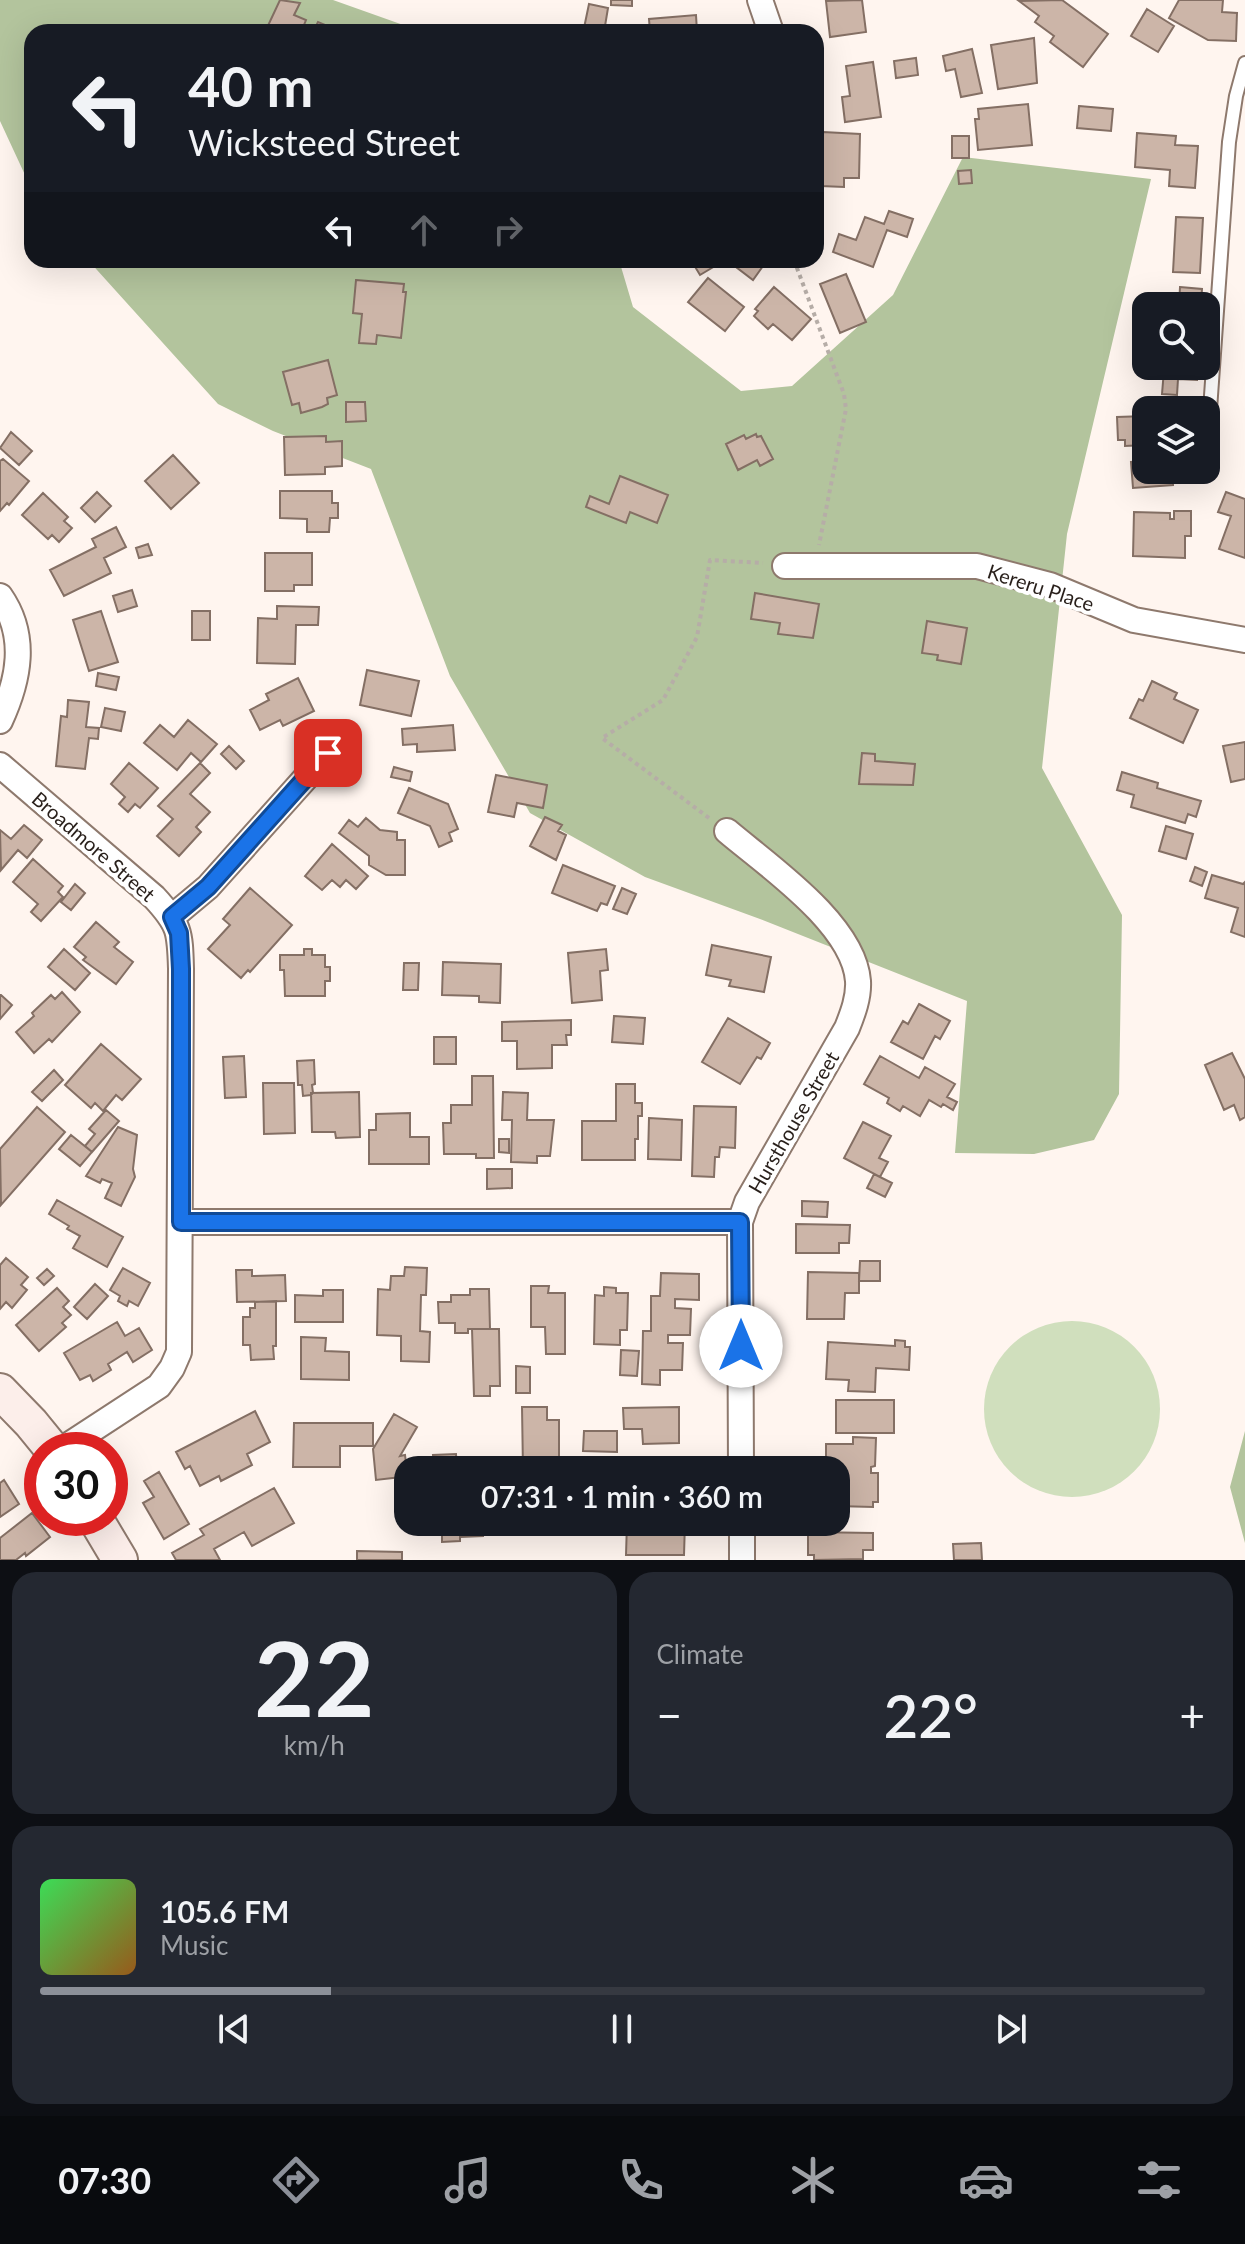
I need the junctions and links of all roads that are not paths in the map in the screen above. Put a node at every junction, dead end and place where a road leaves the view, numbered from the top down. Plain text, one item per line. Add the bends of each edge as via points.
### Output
1 (760, 0) edge
2 (768, 24) edge
3 (1245, 63) edge
4 (1211, 396) edge
5 (777, 564) road end
6 (0, 596) edge
7 (1245, 640) edge
8 (0, 721) edge
9 (328, 753) dead end
10 (0, 765) edge
11 (727, 831) road end
12 (172, 917) junction
13 (181, 1222) junction
14 (740, 1222) junction
15 (0, 1391) edge
16 (37, 1432) edge
17 (89, 1432) edge
18 (741, 1456) edge
19 (106, 1536) edge
20 (742, 1536) edge
21 (120, 1560) edge
22 (742, 1560) edge

1 - 2 street
3 - 4 lane via 1229,142
5 - 7 street, Kereru Place via 977,566 1050,585 1134,620
6 - 8 street via 17,636 18,665
9 - 12 street via 208,887
10 - 12 street, Broadmore Street
11 - 14 street, Hursthouse Street via 834,929 847,946 858,980 847,1028
12 - 13 street, Broadmore Street via 179,933 181,969
13 - 14 street
13 - 17 street, Broadmore Street via 181,1334 172,1368 159,1386
14 - 18 street, Hursthouse Street
15 - 16 main road
19 - 21 main road
20 - 22 street

